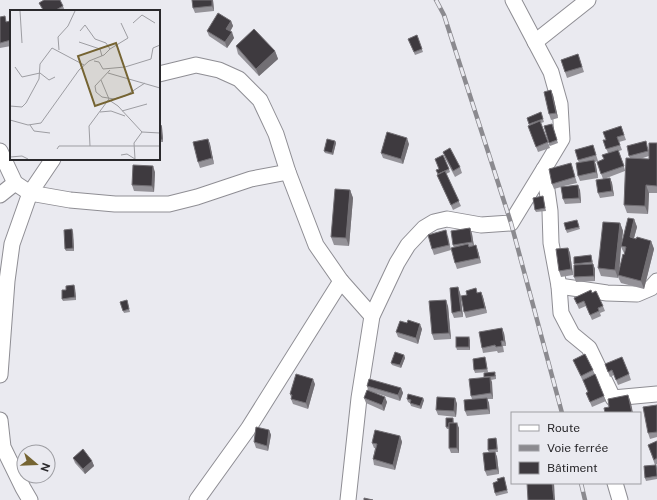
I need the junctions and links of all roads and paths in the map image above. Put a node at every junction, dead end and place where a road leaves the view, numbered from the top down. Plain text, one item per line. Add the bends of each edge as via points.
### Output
1 (513, 0) edge
2 (588, 0) edge
3 (535, 42) junction
4 (160, 74) edge
5 (0, 151) edge
6 (52, 160) edge
7 (544, 170) junction
8 (288, 172) junction
9 (15, 182) junction
10 (30, 193) junction
11 (0, 195) edge
12 (341, 281) junction
13 (657, 281) edge
14 (559, 286) junction
15 (372, 316) junction
16 (0, 375) edge
17 (657, 394) edge
18 (0, 420) edge
19 (616, 484) edge
20 (30, 500) edge
21 (196, 500) edge
22 (348, 500) edge
23 (620, 500) edge

1 - 3 street
2 - 3 street
3 - 7 street via 551,72 560,104 562,139
4 - 8 street via 196,65 220,70 239,79 260,100 276,134
5 - 9 street
6 - 10 street
7 - 14 street via 550,211 551,243
7 - 15 street via 511,223 481,225 448,219 434,222 424,228 408,245
8 - 10 street via 250,178 169,204 115,204
8 - 12 street via 316,245
9 - 10 street
9 - 11 street
10 - 16 street via 12,244
12 - 15 street
12 - 21 street via 248,429
13 - 14 street via 651,288 637,294 607,293
14 - 17 street via 562,314 572,334 589,348 610,403
15 - 22 street via 358,398
18 - 20 street via 3,447
19 - 23 street

